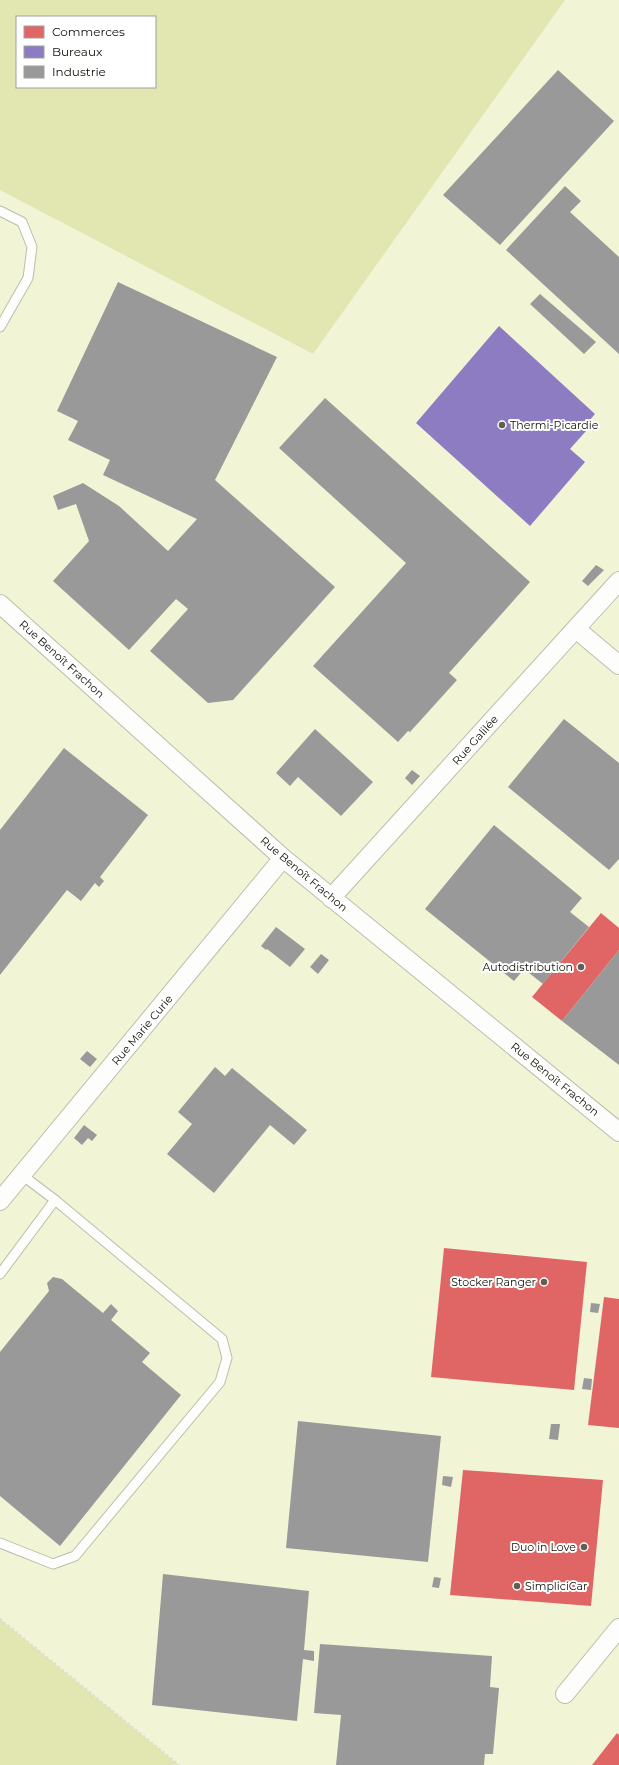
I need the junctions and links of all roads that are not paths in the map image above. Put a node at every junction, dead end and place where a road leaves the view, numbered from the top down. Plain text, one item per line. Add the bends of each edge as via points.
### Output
1 (0, 211) edge
2 (0, 327) edge
3 (619, 582) edge
4 (0, 604) edge
5 (576, 629) junction
6 (619, 665) edge
7 (283, 858) junction
8 (331, 898) junction
9 (619, 1132) edge
10 (22, 1175) junction
11 (55, 1200) junction
12 (0, 1202) edge
13 (0, 1274) edge
14 (0, 1543) edge
15 (619, 1628) edge
16 (565, 1694) dead end

1 - 2 lane via 22,222 32,247 28,278
3 - 5 street, Rue Galilée
4 - 7 street, Rue Benoît Frachon
5 - 6 street
5 - 8 street, Rue Galilée
7 - 8 street, Rue Benoît Frachon
7 - 10 street, Rue Marie Curie
8 - 9 street, Rue Benoît Frachon
10 - 11 lane
10 - 12 street, Rue Marie Curie
11 - 13 lane
11 - 14 lane via 222,1339 227,1358 220,1382 75,1556 53,1564
15 - 16 street

